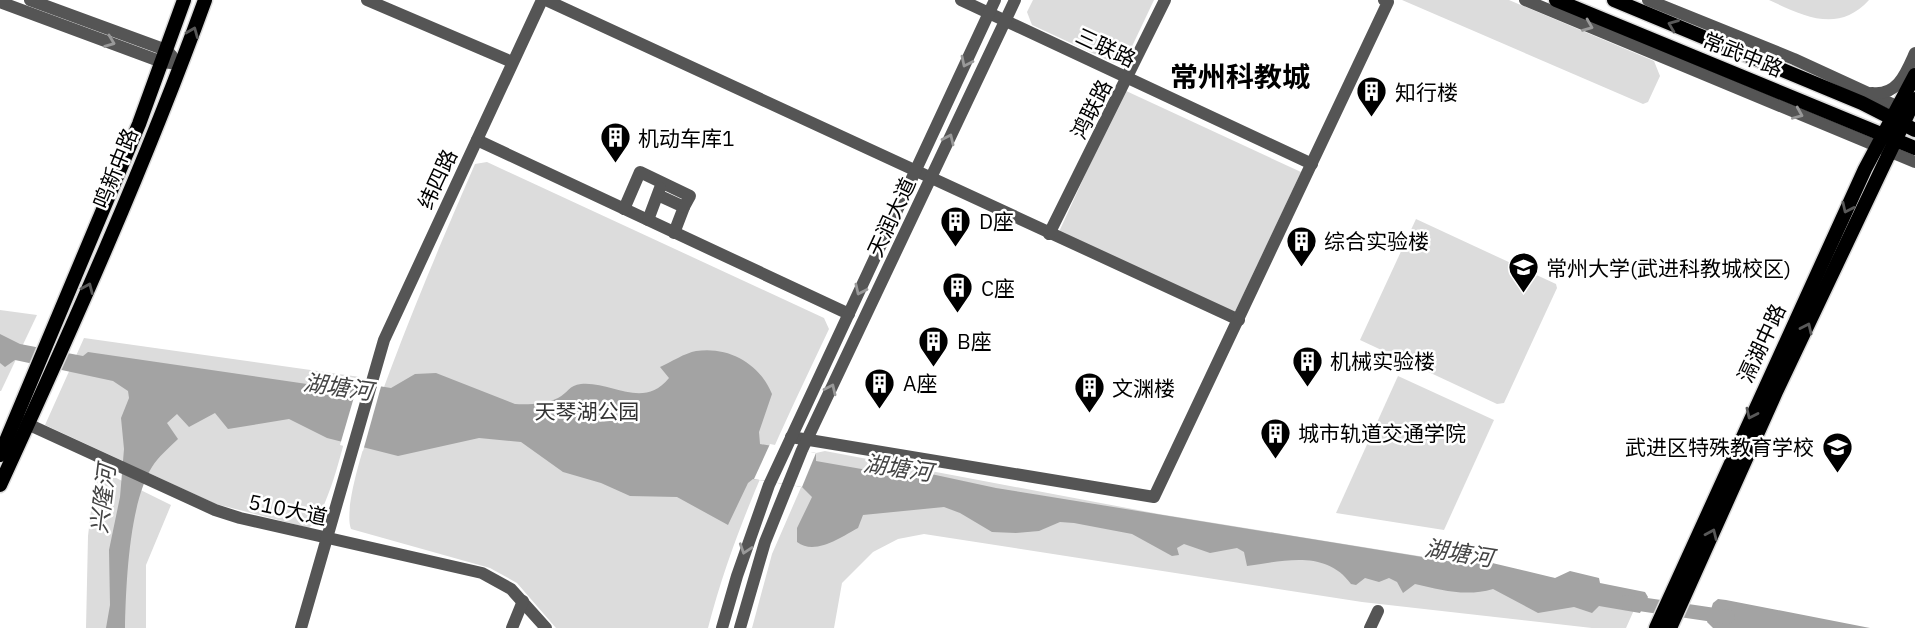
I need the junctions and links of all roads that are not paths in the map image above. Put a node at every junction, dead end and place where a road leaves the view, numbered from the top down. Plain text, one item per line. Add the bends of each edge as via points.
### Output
1 (30, 0) edge
2 (184, 0) edge
3 (205, 0) edge
4 (367, 0) edge
5 (544, 0) edge
6 (961, 0) edge
7 (995, 0) edge
8 (1015, 0) edge
9 (1165, 0) edge
10 (1525, 0) edge
11 (1556, 0) edge
12 (1614, 0) edge
13 (1648, 0) edge
14 (1386, 1) edge
15 (0, 2) edge
16 (990, 13) junction
17 (1005, 20) junction
18 (1915, 53) edge
19 (164, 56) junction
20 (512, 62) junction
21 (180, 64) junction
22 (1915, 75) edge
23 (1128, 78) junction
24 (1868, 93) junction
25 (1908, 114) edge
26 (477, 140) junction
27 (1887, 143) junction
28 (1915, 148) edge
29 (1915, 162) edge
30 (1312, 164) junction
31 (915, 172) junction
32 (930, 179) junction
33 (661, 181) junction
34 (660, 196) junction
35 (690, 200) junction
36 (624, 209) junction
37 (648, 220) junction
38 (674, 233) junction
39 (1049, 234) junction
40 (849, 314) junction
41 (1239, 320) junction
42 (55, 349) junction
43 (22, 422) junction
44 (789, 442) junction
45 (804, 446) junction
46 (0, 455) edge
47 (0, 485) edge
48 (327, 537) junction
49 (523, 601) junction
50 (1378, 611) dead end
51 (1669, 620) edge
52 (301, 628) edge
53 (512, 628) edge
54 (546, 628) edge
55 (722, 628) edge
56 (740, 628) edge
57 (1370, 628) edge
58 (1656, 628) edge

1 - 19 street
2 - 19 main road, 鸣新中路
21 -> 3 main road, 鸣新中路
4 - 20 street
5 - 20 street, 纬四路
5 - 31 street
6 - 16 street, 三联路
7 - 16 street, 天润大道
8 - 17 street, 天润大道
9 - 23 street, 鸿联路
10 -> 27 street
11 - 27 main road, 常武中路
25 -> 12 main road, 常武中路 via 1862,103
13 - 24 street
14 - 30 street
15 -> 19 street
16 - 17 street, 三联路
16 -> 31 street, 天润大道
17 - 23 street, 三联路
32 -> 17 street, 天润大道
18 - 24 street via 1893,89
19 - 21 street
19 - 42 main road, 鸣新中路
20 - 26 street, 纬四路
42 -> 21 main road, 鸣新中路
22 - 25 main road, 滆湖中路
23 - 30 street, 三联路
23 - 39 street, 鸿联路
24 - 25 street
25 - 27 main road, 滆湖中路
26 - 36 street
26 - 48 street, 纬四路 via 384,340
27 - 28 main road, 常武中路
27 - 29 street
27 - 51 main road, 滆湖中路 via 1752,412
30 - 41 street
31 - 32 street
31 -> 40 street, 天润大道
32 - 39 street
45 -> 32 street, 天润大道
33 - 34 street
33 - 35 street
33 - 36 street via 640,172
34 - 35 street
34 - 37 street
35 - 38 street
36 - 37 street
37 - 38 street
38 - 40 street
39 - 41 street
40 - 44 street, 天润大道
41 - 45 street via 1154,497
42 - 43 main road via 38,368
42 - 43 main road via 54,369
43 - 46 main road
43 - 47 main road
43 - 48 street, 510大道 via 240,518
44 - 45 street
44 -> 55 street, 天润大道 via 740,565
45 - 56 street, 天润大道 via 761,553
48 - 49 street, 510大道 via 482,573
48 - 52 street
49 - 53 street
49 - 54 street, 510大道
50 - 57 street
51 - 58 main road

